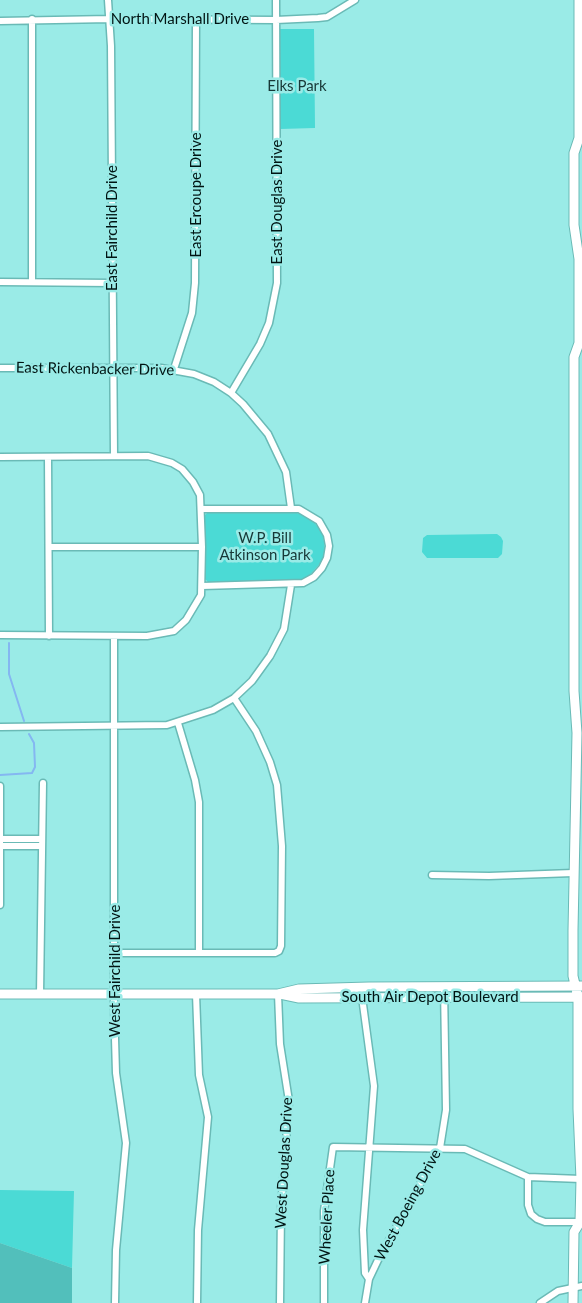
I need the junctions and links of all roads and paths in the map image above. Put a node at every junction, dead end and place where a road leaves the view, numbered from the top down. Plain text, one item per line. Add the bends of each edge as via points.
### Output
1 (108, 0) edge
2 (276, 0) edge
3 (355, 0) edge
4 (579, 0) edge
5 (32, 19) junction
6 (110, 19) junction
7 (196, 19) junction
8 (276, 20) junction
9 (0, 21) edge
10 (579, 138) junction
11 (582, 148) edge
12 (582, 238) edge
13 (579, 259) junction
14 (0, 282) edge
15 (32, 282) junction
16 (112, 283) junction
17 (580, 330) edge
18 (581, 345) edge
19 (112, 367) junction
20 (0, 368) edge
21 (174, 369) junction
22 (231, 392) junction
23 (114, 456) junction
24 (0, 457) edge
25 (48, 457) junction
26 (291, 508) junction
27 (201, 509) junction
28 (49, 547) junction
29 (202, 547) junction
30 (291, 585) junction
31 (202, 586) junction
32 (0, 636) edge
33 (49, 636) junction
34 (114, 637) junction
35 (234, 698) junction
36 (178, 723) junction
37 (0, 726) edge
38 (114, 727) junction
39 (43, 783) dead end
40 (0, 786) edge
41 (1, 842) edge
42 (42, 842) junction
43 (573, 874) junction
44 (432, 875) dead end
45 (0, 905) edge
46 (199, 952) junction
47 (115, 953) junction
48 (580, 986) edge
49 (444, 992) junction
50 (0, 994) edge
51 (40, 994) junction
52 (196, 994) junction
53 (278, 994) junction
54 (114, 995) junction
55 (580, 997) edge
56 (362, 998) junction
57 (369, 1148) junction
58 (440, 1148) junction
59 (528, 1177) junction
60 (581, 1179) edge
61 (581, 1224) edge
62 (369, 1279) junction
63 (577, 1287) edge
64 (115, 1303) edge
65 (197, 1303) edge
66 (280, 1303) edge
67 (324, 1303) edge
68 (365, 1303) edge
69 (540, 1303) edge
70 (573, 1303) edge

1 - 6 street, East Fairchild Drive
2 - 8 street, East Douglas Drive
3 - 8 street, North Marshall Drive via 327,17
4 - 10 main road
5 - 6 street, North Marshall Drive
5 - 9 street, North Marshall Drive
5 - 15 street
6 - 7 street, North Marshall Drive
6 - 16 street, East Fairchild Drive
7 - 8 street, North Marshall Drive
7 - 21 street, East Ercoupe Drive via 195,283 192,313
8 - 22 street, East Douglas Drive via 278,228 275,298 260,344
10 - 11 main road
10 - 13 main road via 574,153 574,225
12 - 13 main road
13 - 17 main road
14 - 15 street
15 - 16 street
16 - 19 street, East Fairchild Drive
17 - 18 main road
18 - 43 main road via 574,357 573,657 577,768
19 - 20 street, East Rickenbacker Drive
19 - 21 street, East Rickenbacker Drive
19 - 23 street, East Fairchild Drive
21 - 22 street, East Rickenbacker Drive via 214,382
22 - 26 street, East Rickenbacker Drive via 261,425 275,447 288,480
23 - 25 street
23 - 27 street via 148,456 182,469 200,495
24 - 25 street
25 - 28 street
26 - 27 street
26 - 30 street via 306,512 318,521 327,535 329,546 319,572 303,583
27 - 29 street
28 - 29 street
28 - 33 street
29 - 31 street
30 - 31 street
30 - 35 street via 287,616 277,646 252,681
31 - 34 street via 196,607 174,631
32 - 33 street
33 - 34 street
34 - 38 street, West Fairchild Drive
35 - 36 street
35 - 46 street via 256,731 277,785 282,846 281,946 275,954
36 - 38 street
36 - 46 street via 199,802
37 - 38 street
38 - 47 street, West Fairchild Drive
39 - 42 street
40 - 41 street
41 - 42 street
41 - 45 street
42 - 51 street
43 - 44 street
43 - 48 main road
46 - 47 street
47 - 54 street, West Fairchild Drive
48 - 49 main road, South Air Depot Boulevard
48 - 55 main road
49 - 53 main road, South Air Depot Boulevard via 299,989
49 - 55 main road, South Air Depot Boulevard
49 - 56 main road, South Air Depot Boulevard
49 - 58 street, West Boeing Drive via 446,1110
50 - 51 main road, South Air Depot Boulevard
51 - 54 main road, South Air Depot Boulevard
52 - 53 main road, South Air Depot Boulevard
52 - 54 main road, South Air Depot Boulevard
52 - 65 street via 199,1074 208,1117 198,1230
53 - 56 main road, South Air Depot Boulevard via 299,998
53 - 66 street, West Douglas Drive via 280,1044 289,1101 281,1209
54 - 64 street, West Fairchild Drive via 116,1073 126,1143 116,1250
55 - 60 main road via 578,1109
56 - 57 street via 374,1086
57 - 58 street, Wheeler Place
57 - 62 street via 363,1230 364,1265
57 - 67 street, Wheeler Place via 339,1146 333,1147 330,1154 324,1211
58 - 59 street, Wheeler Place via 473,1151
58 - 62 street, West Boeing Drive
59 - 60 street, Wheeler Place
59 - 61 street via 531,1214 545,1222
60 - 61 main road
61 - 63 main road via 574,1232
62 - 68 street, West Boeing Drive
63 - 69 street via 558,1291
63 - 70 main road

